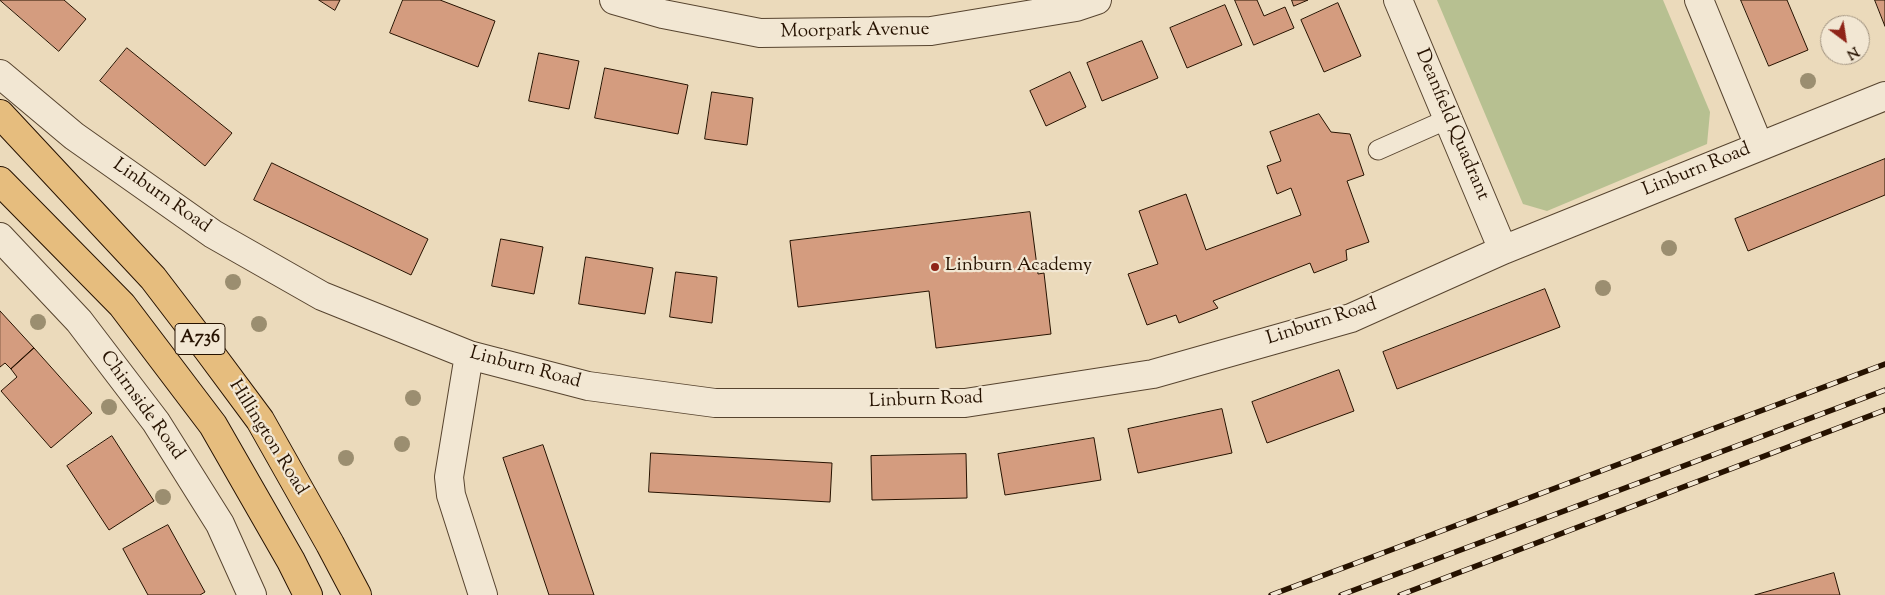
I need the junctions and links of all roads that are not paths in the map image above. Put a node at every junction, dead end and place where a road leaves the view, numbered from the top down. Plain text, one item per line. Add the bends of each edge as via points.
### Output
1 (614, 0) edge
2 (1097, 0) edge
3 (1398, 0) edge
4 (1699, 0) edge
5 (0, 74) edge
6 (1885, 96) edge
7 (0, 114) edge
8 (1448, 119) junction
9 (1759, 146) junction
10 (1378, 150) dead end
11 (0, 181) edge
12 (0, 237) edge
13 (1503, 250) junction
14 (469, 355) junction
15 (252, 595) edge
16 (308, 595) edge
17 (357, 595) edge
18 (483, 595) edge

1 - 2 street, Moorpark Avenue via 663,14 760,34 931,31 1076,7
3 - 8 street, Deanfield Quadrant
4 - 9 street
5 - 14 street, Linburn Road via 74,136 213,234 322,296
6 - 9 street, Linburn Road
7 - 17 main road, Hillington Road / A736 via 153,278 260,420
8 - 10 lane
8 - 13 street, Deanfield Quadrant
9 - 13 street, Linburn Road
11 - 16 main road, Hillington Road / A736 via 122,305 214,425
12 - 15 street, Chirnside Road via 79,321 156,422 220,524
13 - 14 street, Linburn Road via 1341,320 1153,374 965,403 715,403 588,386
14 - 18 street via 449,477 451,495

